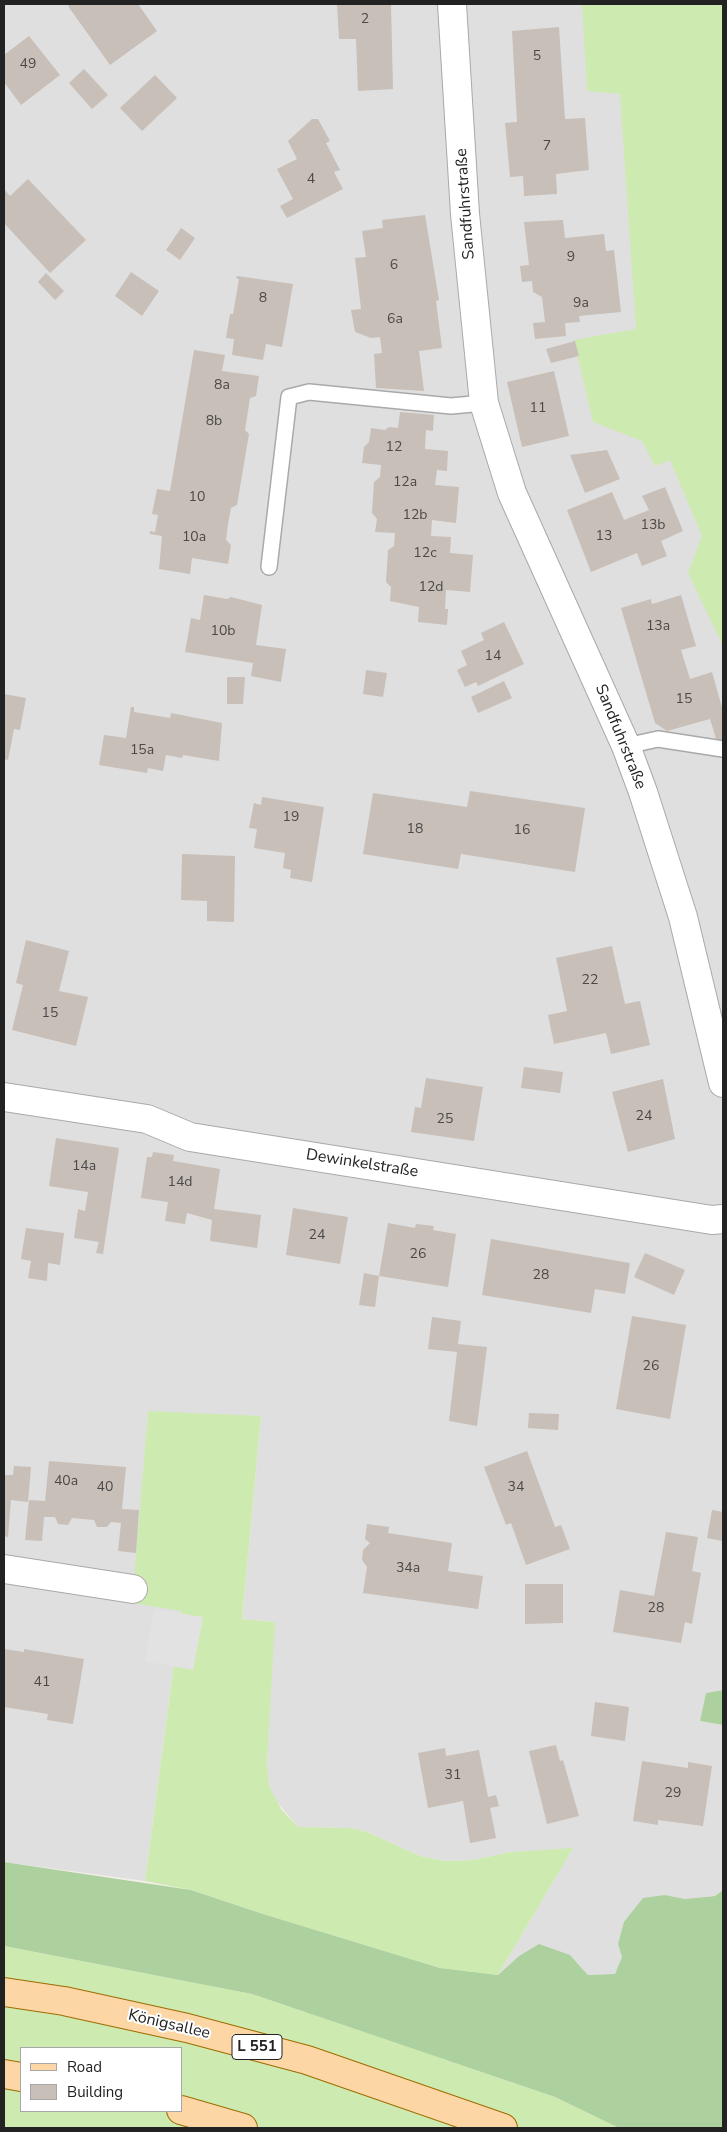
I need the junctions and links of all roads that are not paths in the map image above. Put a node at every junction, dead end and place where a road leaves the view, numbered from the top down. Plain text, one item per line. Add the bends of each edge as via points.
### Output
1 (452, 4) edge
2 (484, 403) junction
3 (269, 567) dead end
4 (626, 746) junction
5 (723, 749) edge
6 (723, 1083) edge
7 (4, 1097) edge
8 (723, 1219) edge
9 (4, 1569) edge
10 (133, 1589) dead end
11 (4, 1992) edge
12 (4, 2074) edge
13 (20, 2077) edge
14 (182, 2110) edge
15 (243, 2128) edge
16 (502, 2128) edge

1 - 2 street, Sandfuhrstraße via 465,214
2 - 3 lane via 450,406 309,392 289,397
2 - 4 street, Sandfuhrstraße via 512,493
4 - 5 lane via 658,739
4 - 6 street, Sandfuhrstraße via 644,792 683,917
7 - 8 street, Dewinkelstraße via 147,1119 190,1137 712,1220
9 - 10 street
11 - 16 main road, Königsallee / L 551 via 64,2001 187,2028 307,2060
12 - 13 main road
14 - 15 main road

